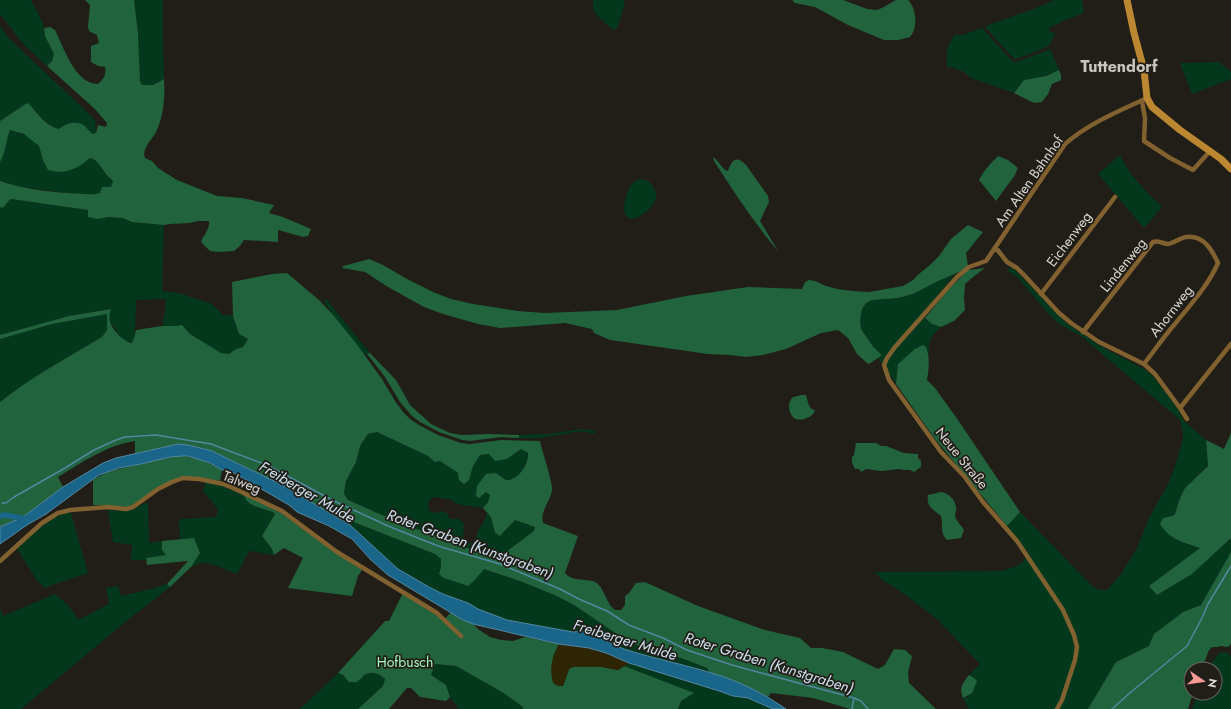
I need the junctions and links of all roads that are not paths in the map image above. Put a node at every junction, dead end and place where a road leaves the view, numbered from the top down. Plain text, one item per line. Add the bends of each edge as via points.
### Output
1 (1126, 0) edge
2 (1145, 99) junction
3 (1210, 151) junction
4 (1231, 169) edge
5 (1115, 197) dead end
6 (996, 248) junction
7 (1215, 271) joint
8 (1041, 294) junction
9 (1083, 332) junction
10 (1231, 344) edge
11 (1144, 364) junction
12 (1180, 408) junction
13 (1187, 419) dead end
14 (0, 561) edge
15 (461, 636) dead end
16 (1056, 709) edge

1 - 2 street via 1144,70
2 - 3 street via 1180,130
2 - 3 street via 1144,141 1193,170
2 - 6 street, Am Alten Bahnhof via 1101,120 1065,144
3 - 4 street
5 - 8 street, Eichenweg
6 - 8 street
6 - 16 street, Neue Straße via 986,261 969,267 957,277 895,347 884,365 889,380 916,418 941,452 964,476 1017,542 1063,610 1077,647 1073,669 1062,700
7 - 9 street, Lindenweg via 1218,263 1207,243 1203,241 1187,237 1168,244 1153,242
7 - 11 street, Ahornweg
8 - 9 street
9 - 11 street
10 - 12 street
11 - 12 street
12 - 13 street
14 - 15 street, Talweg via 42,523 58,513 108,507 126,509 172,482 183,478 199,479 223,484 282,511 337,552 437,614

